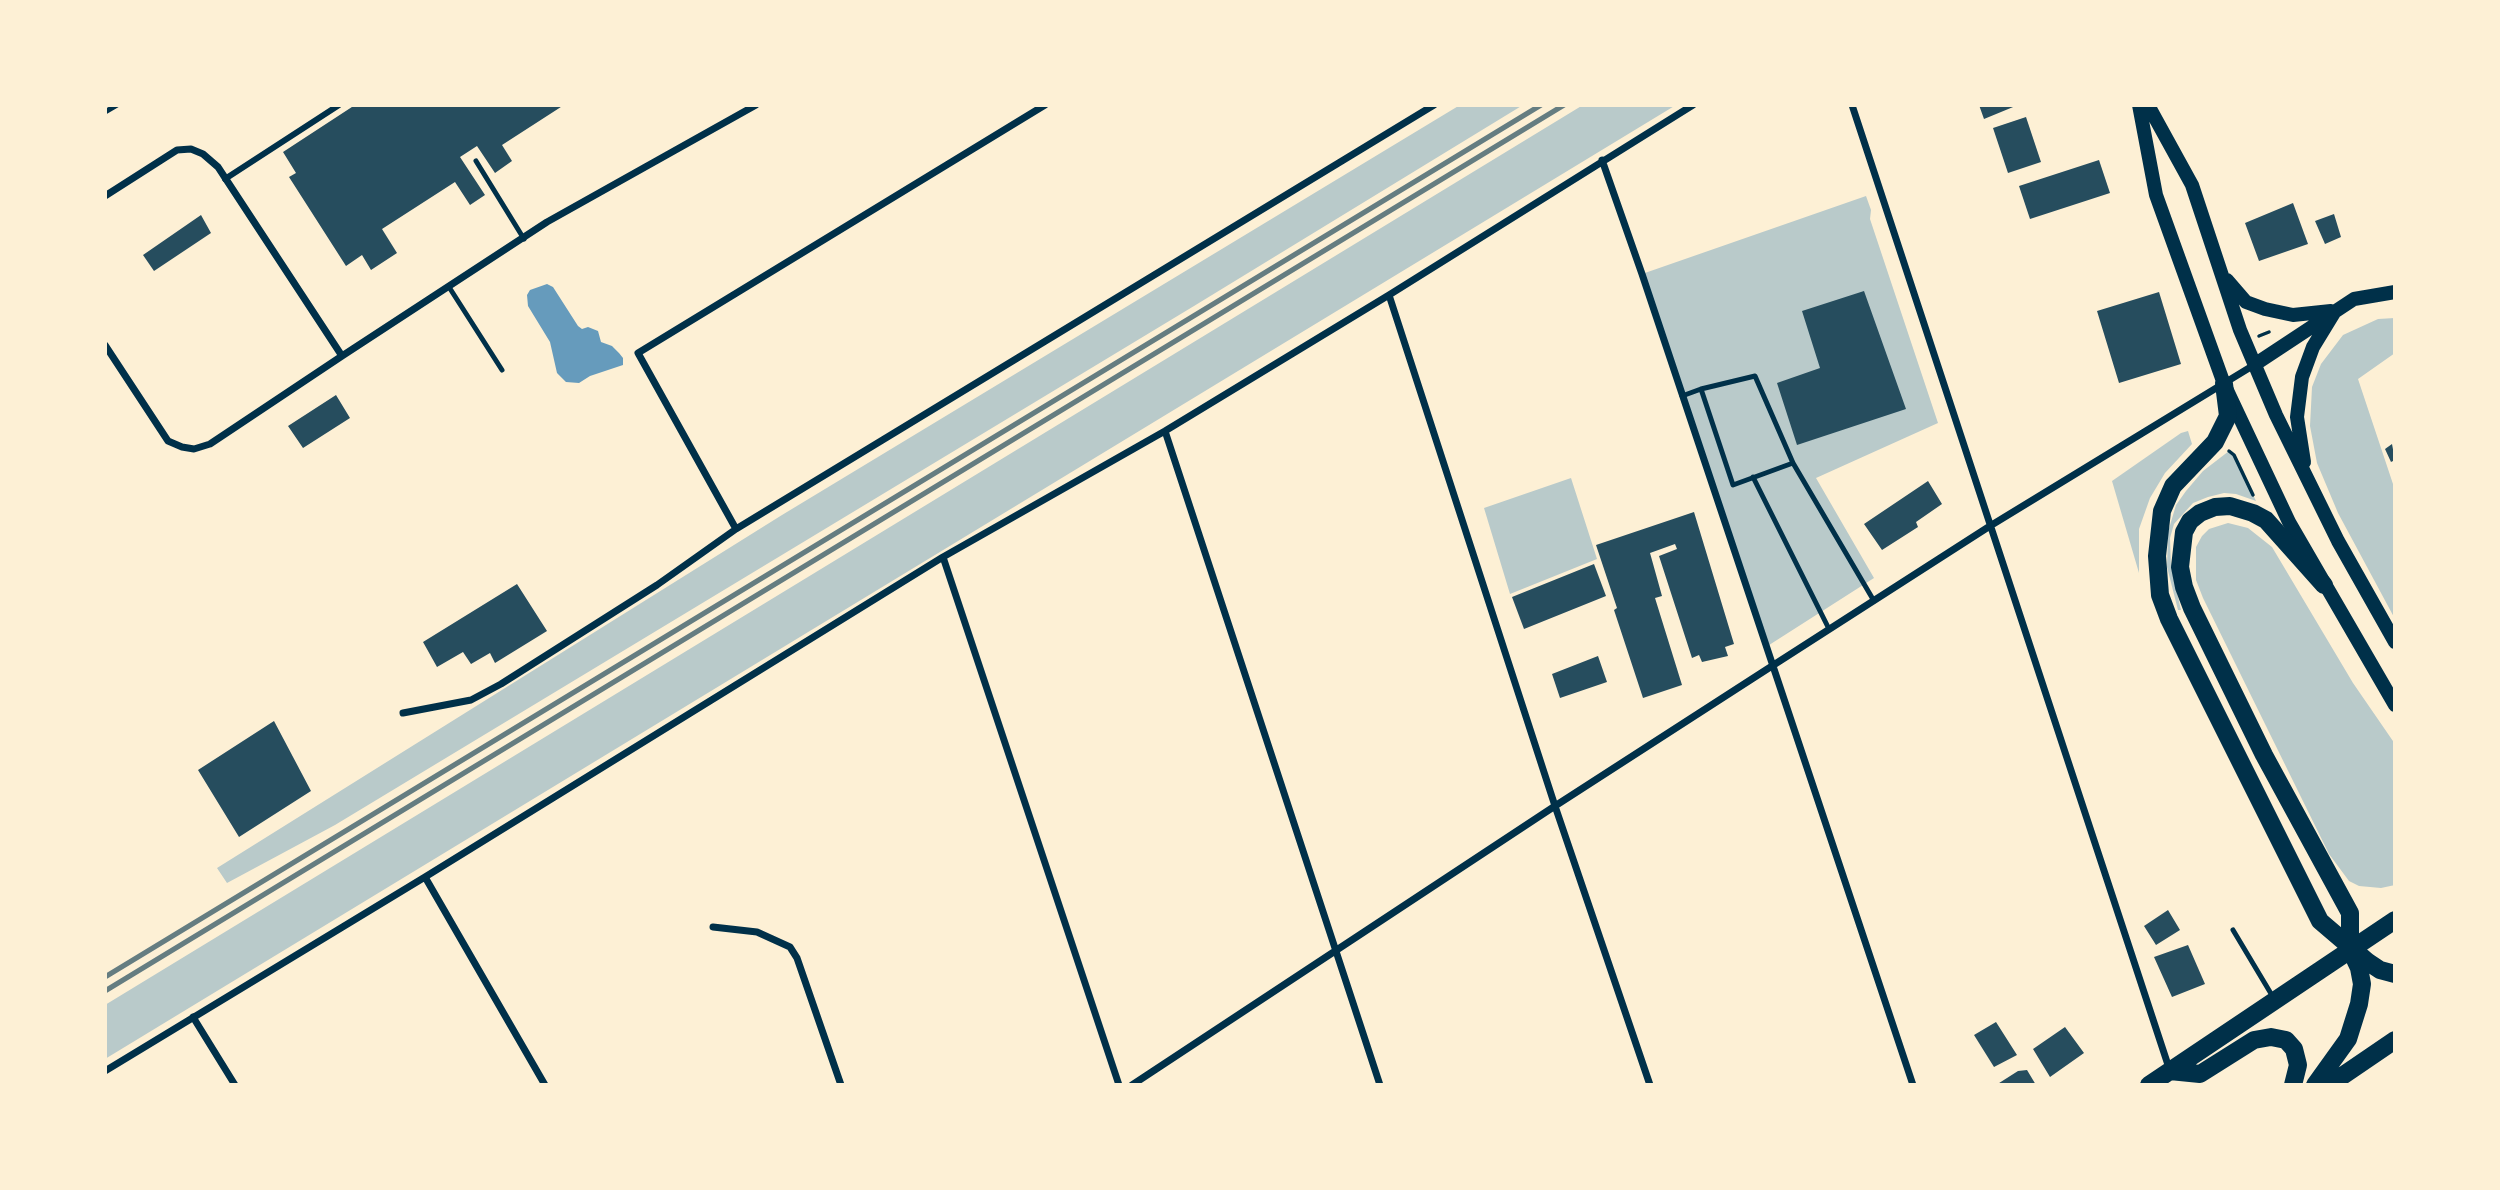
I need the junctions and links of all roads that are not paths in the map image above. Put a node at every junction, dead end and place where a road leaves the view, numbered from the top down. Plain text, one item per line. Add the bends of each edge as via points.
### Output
1 (117, 105) edge
2 (339, 105) edge
3 (756, 105) edge
4 (1045, 105) edge
5 (1434, 105) edge
6 (1693, 105) edge
7 (1852, 105) edge
8 (2139, 105) edge
9 (2148, 105) edge
10 (105, 112) edge
11 (1602, 160) junction
12 (476, 161) dead end
13 (225, 178) junction
14 (105, 196) edge
15 (524, 239) junction
16 (2223, 277) junction
17 (449, 287) junction
18 (2395, 292) edge
19 (1389, 295) junction
20 (2335, 311) junction
21 (105, 345) edge
22 (342, 356) junction
23 (2254, 365) junction
24 (502, 370) dead end
25 (2224, 384) junction
26 (1701, 389) junction
27 (1682, 396) junction
28 (1164, 431) junction
29 (1793, 463) junction
30 (1753, 477) junction
31 (2307, 480) junction
32 (1990, 526) junction
33 (736, 529) junction
34 (943, 558) junction
35 (2324, 585) junction
36 (1874, 601) junction
37 (1829, 629) junction
38 (2395, 642) edge
39 (1772, 666) junction
40 (2395, 705) edge
41 (403, 713) dead end
42 (1555, 806) junction
43 (425, 877) junction
44 (2395, 920) edge
45 (713, 928) dead end
46 (2232, 930) dead end
47 (2350, 949) junction
48 (1336, 950) junction
49 (2395, 974) edge
50 (2275, 1000) junction
51 (193, 1017) junction
52 (2395, 1040) edge
53 (105, 1071) edge
54 (2170, 1071) junction
55 (235, 1085) edge
56 (545, 1085) edge
57 (841, 1085) edge
58 (1119, 1085) edge
59 (1132, 1085) edge
60 (1380, 1085) edge
61 (1650, 1085) edge
62 (1913, 1085) edge
63 (2149, 1085) edge
64 (2293, 1085) edge
65 (2315, 1085) edge
66 (2329, 1085) edge

1 - 10 lane
2 - 13 street
3 - 15 street
4 - 33 street via 638,353
5 - 33 street
6 - 11 street
7 - 32 street
8 - 25 main road via 2156,195
9 - 16 main road via 2192,185
11 - 19 street
11 - 27 street
12 - 15 lane
13 - 14 street via 204,154 177,150
13 - 22 street
15 - 17 street
16 - 20 main road via 2246,302 2265,309 2293,315
16 - 23 main road
17 - 22 street
17 - 24 lane
18 - 20 main road via 2354,299
19 - 28 street
19 - 42 street
20 - 23 main road
20 - 31 main road via 2313,347 2302,377 2297,417
21 - 22 street via 168,440 194,449 210,444
23 - 25 street
23 - 31 main road
25 - 32 street
25 - 35 main road
25 - 47 main road via 2228,416 2215,442 2173,486 2162,511 2157,556 2160,596 2320,921
26 - 27 lane
26 - 29 lane via 1755,376
26 - 30 lane via 1733,485
27 - 39 street
28 - 34 street
28 - 48 street
29 - 30 lane
29 - 36 lane
30 - 37 lane
31 - 38 main road
32 - 36 street
32 - 54 street
33 - 41 street via 501,684 471,700
34 - 43 street
34 - 58 street
35 - 40 main road
35 - 47 main road via 2266,520 2253,513 2215,507 2190,521 2184,532 2180,567 2192,608 2350,914
36 - 37 street
37 - 39 street
39 - 42 street
39 - 62 street
42 - 48 street
42 - 61 street
43 - 51 street
43 - 56 street
44 - 47 main road
45 - 57 street via 757,932 790,947
46 - 50 lane
47 - 49 main road via 2380,970
47 - 50 main road
47 - 65 main road via 2362,984 2359,1004 2348,1039
48 - 59 street
48 - 60 street
50 - 54 main road
51 - 53 street
51 - 55 street
52 - 66 main road
54 - 63 main road
54 - 64 main road via 2200,1074 2254,1040 2271,1037 2286,1040 2294,1049 2298,1065

